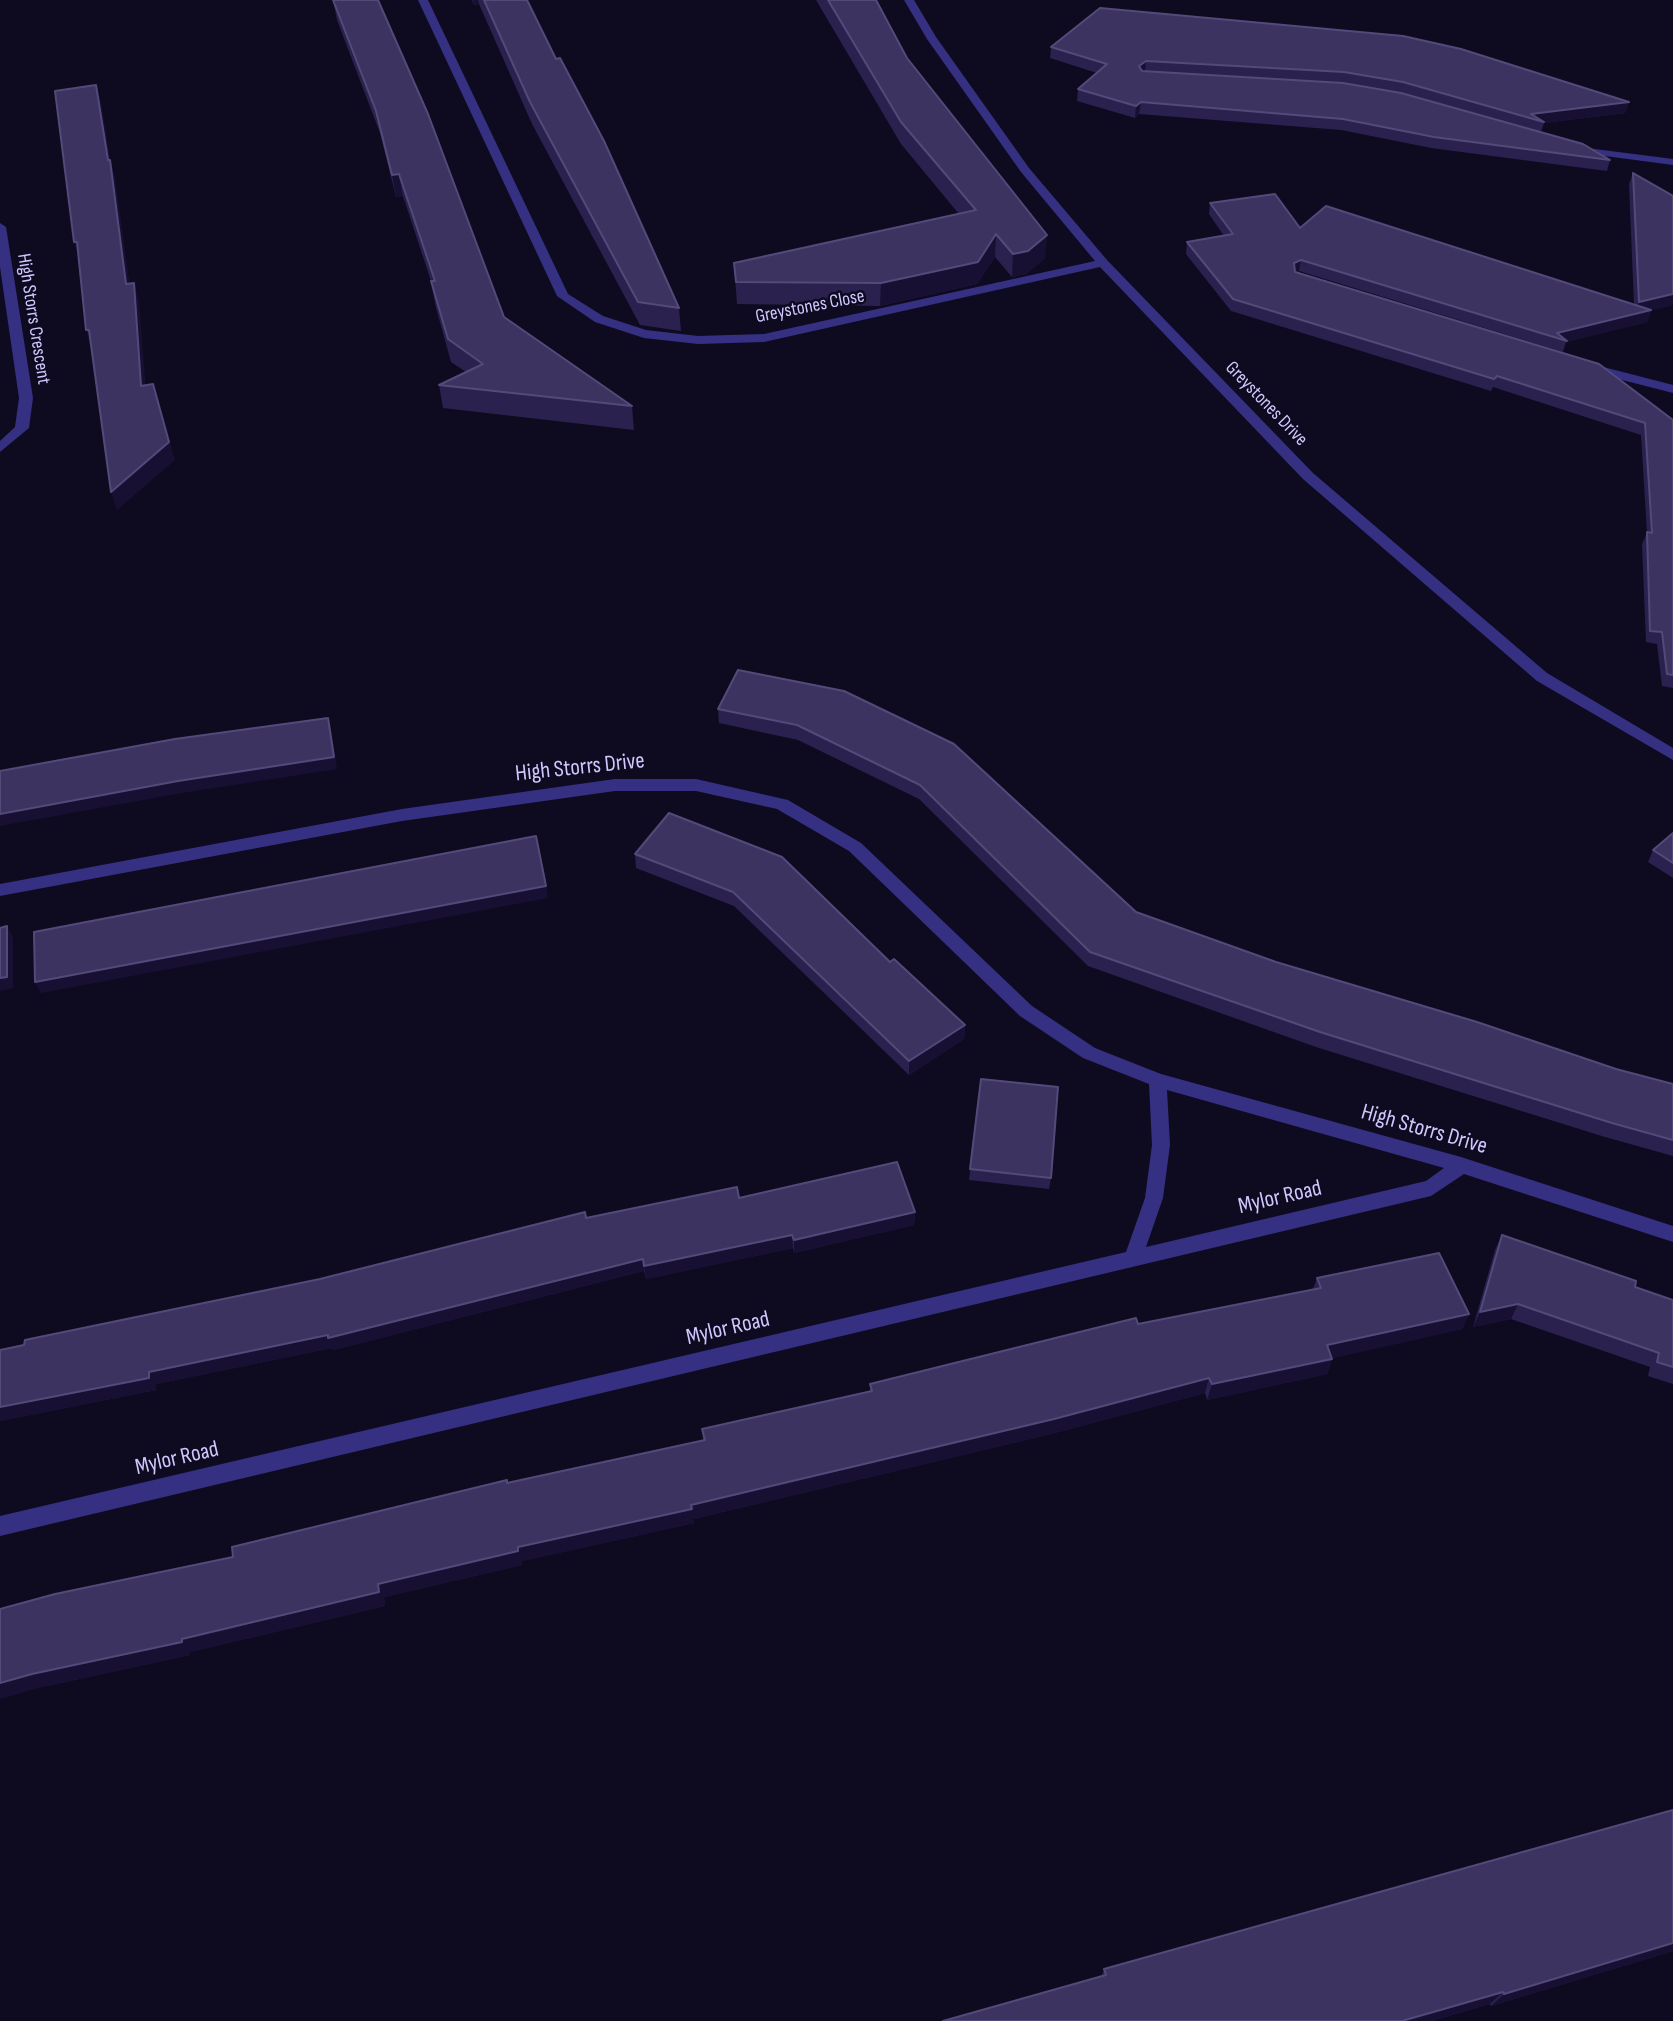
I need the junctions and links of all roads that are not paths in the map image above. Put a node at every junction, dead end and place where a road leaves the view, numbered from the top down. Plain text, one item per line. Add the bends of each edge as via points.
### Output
1 (423, 0) edge
2 (909, 0) edge
3 (1566, 146) edge
4 (1673, 162) edge
5 (0, 227) edge
6 (1102, 263) junction
7 (1569, 361) edge
8 (1673, 389) edge
9 (0, 449) edge
10 (1673, 755) edge
11 (0, 890) edge
12 (1158, 1080) junction
13 (1461, 1165) junction
14 (1673, 1234) edge
15 (1133, 1258) junction
16 (0, 1526) edge

1 - 6 street, Greystones Close via 563,296 599,319 644,334 698,340 764,338
2 - 6 street, Greystones Drive via 1025,170
3 - 4 street
5 - 9 street, High Storrs Crescent via 26,398 22,428
6 - 10 street, Greystones Drive via 1308,476 1393,551 1542,677
7 - 8 street
11 - 12 street, High Storrs Drive via 401,815 615,785 696,785 782,804 855,847 1026,1011 1089,1053
12 - 13 street, High Storrs Drive
12 - 15 street via 1161,1145 1154,1198
13 - 14 street, High Storrs Drive
13 - 15 street, Mylor Road via 1430,1188
15 - 16 street, Mylor Road

